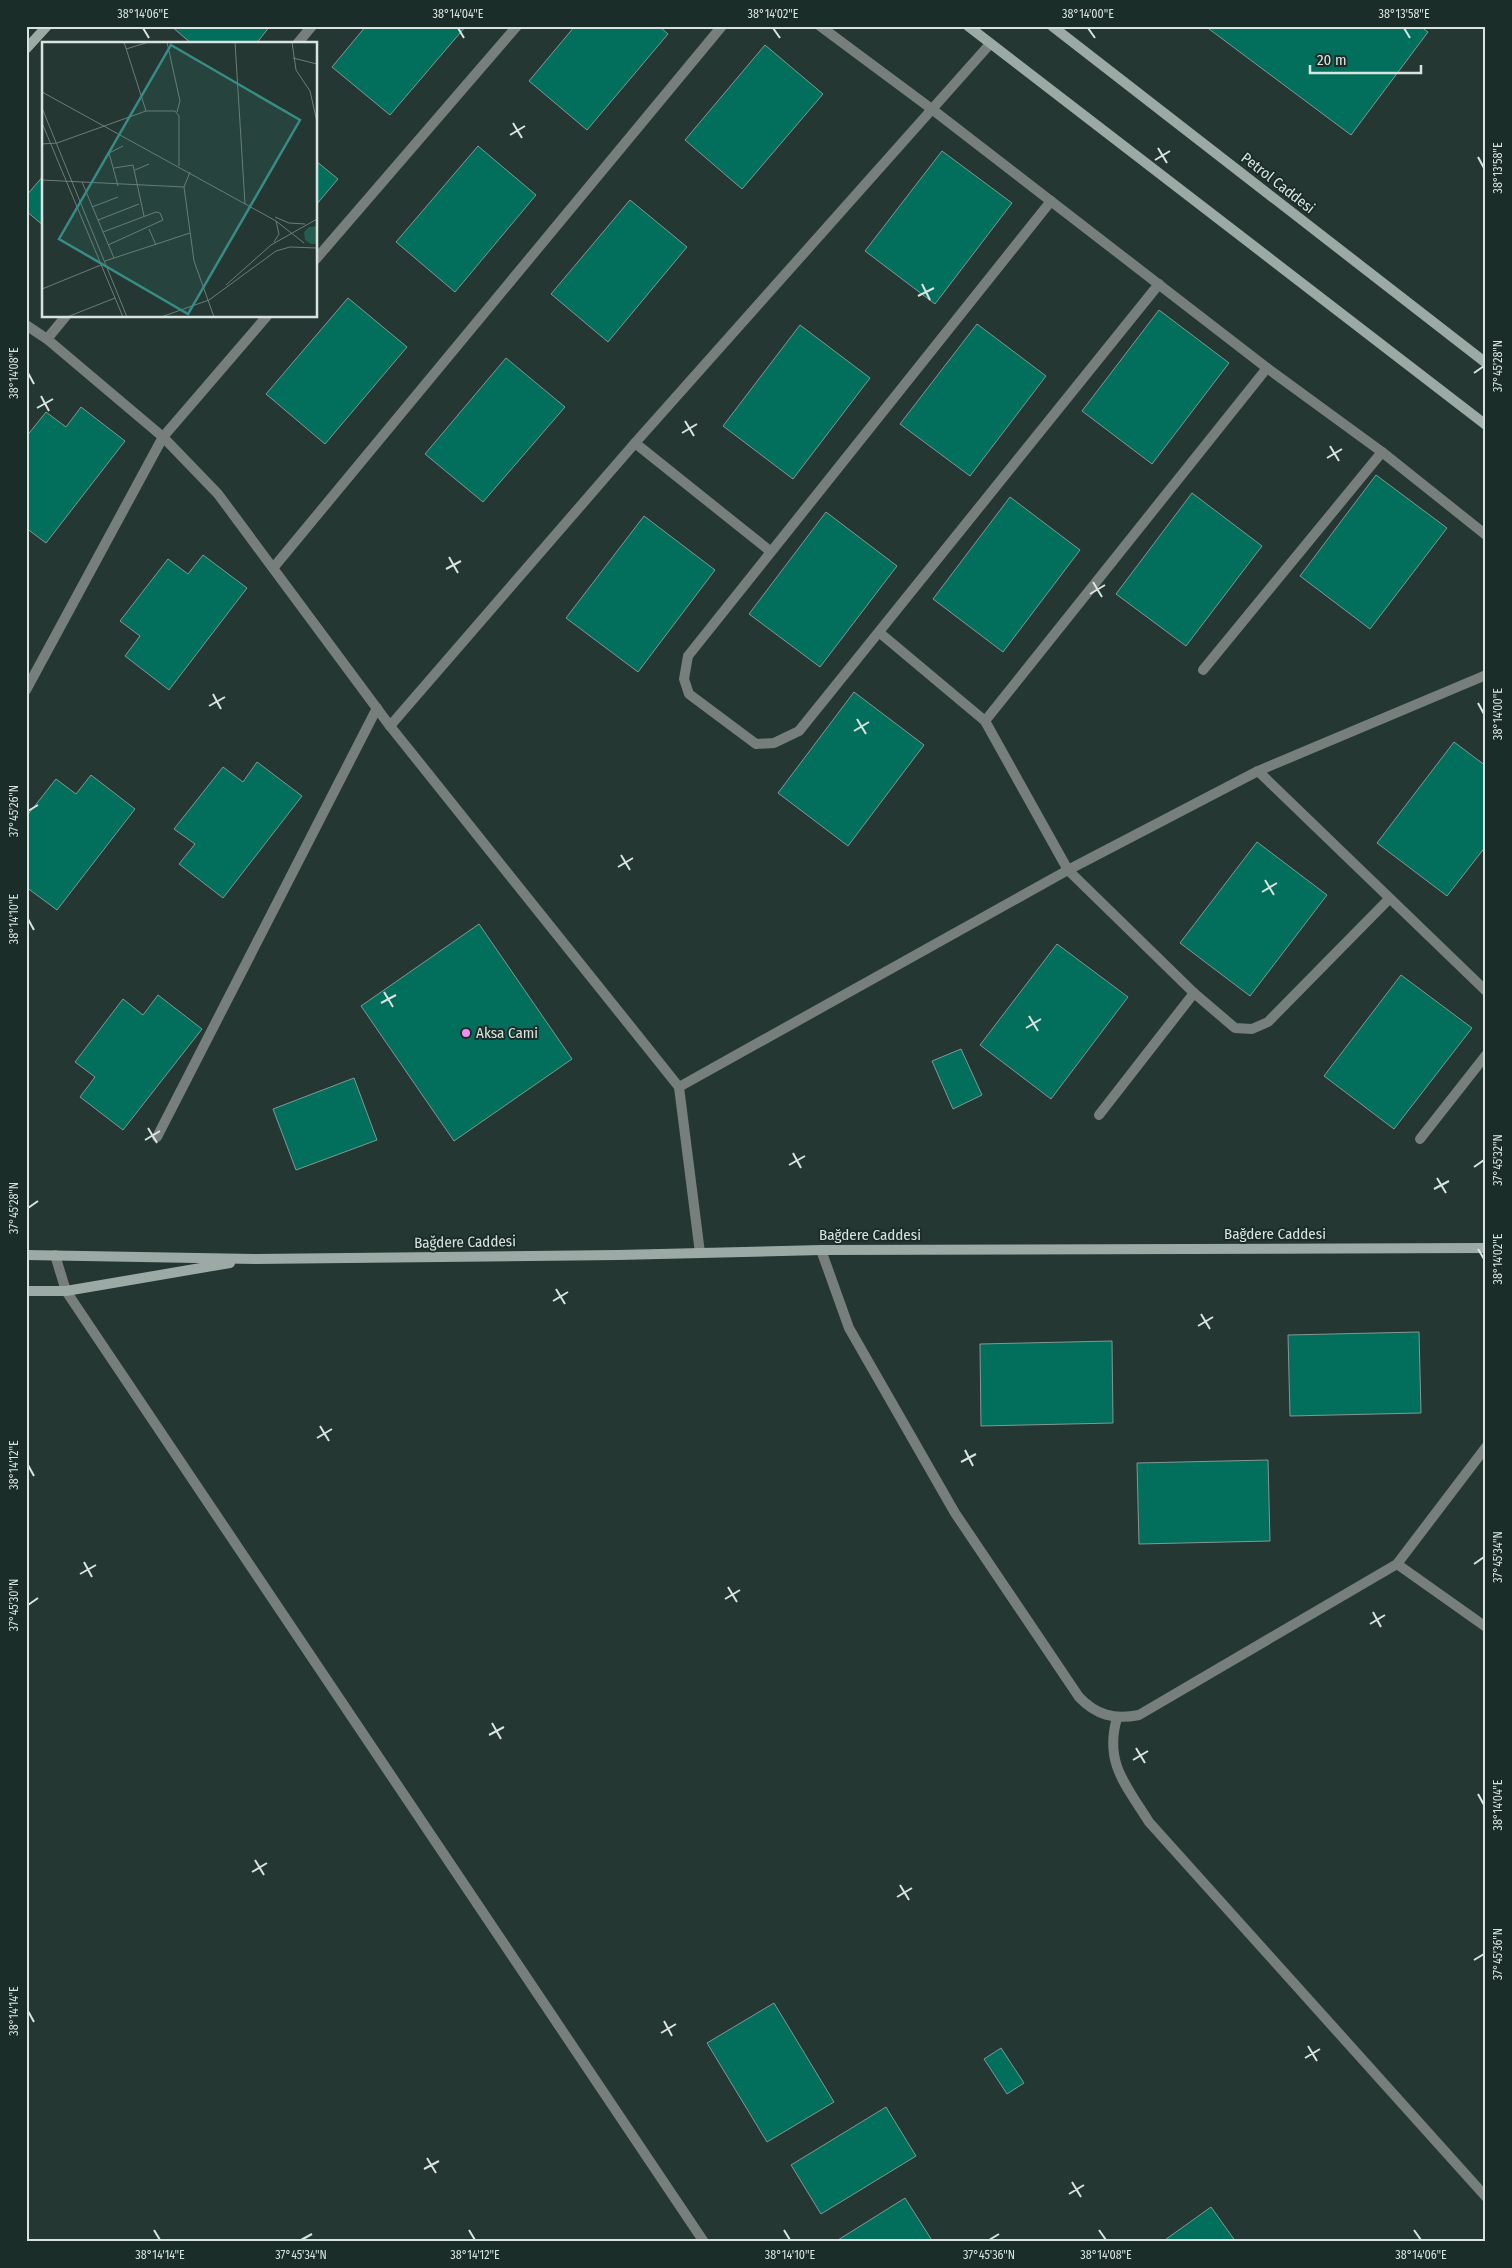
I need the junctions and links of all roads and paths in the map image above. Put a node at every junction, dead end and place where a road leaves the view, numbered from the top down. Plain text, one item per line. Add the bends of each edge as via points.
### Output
1 (47, 26) edge
2 (312, 26) edge
3 (517, 26) edge
4 (722, 26) edge
5 (820, 26) edge
6 (968, 26) edge
7 (1052, 26) edge
8 (299, 42) edge
9 (990, 44) junction
10 (26, 49) edge
11 (933, 110) junction
12 (1051, 201) junction
13 (318, 257) edge
14 (1159, 284) junction
15 (64, 318) edge
16 (265, 318) edge
17 (26, 325) edge
18 (47, 339) junction
19 (1486, 363) edge
20 (1267, 368) junction
21 (1486, 425) edge
22 (163, 437) junction
23 (635, 443) junction
24 (1382, 452) junction
25 (1486, 535) edge
26 (770, 551) junction
27 (274, 567) junction
28 (880, 633) junction
29 (1203, 670) dead end
30 (1486, 675) edge
31 (26, 690) edge
32 (377, 708) junction
33 (985, 721) junction
34 (390, 726) junction
35 (1258, 771) junction
36 (1068, 870) junction
37 (1389, 899) junction
38 (1486, 991) edge
39 (1194, 993) junction
40 (1486, 1055) edge
41 (679, 1087) junction
42 (1098, 1115) dead end
43 (157, 1137) dead end
44 (1420, 1139) dead end
45 (1486, 1248) edge
46 (821, 1250) junction
47 (700, 1253) junction
48 (26, 1255) edge
49 (55, 1255) junction
50 (255, 1259) junction
51 (66, 1291) junction
52 (26, 1292) edge
53 (1486, 1447) edge
54 (1398, 1564) junction
55 (1486, 1627) edge
56 (1117, 1718) junction
57 (1486, 2197) edge
58 (704, 2242) edge

1 - 10 main road
2 - 8 street
3 - 13 street
4 - 27 street
5 - 11 street
6 - 9 main road
7 - 19 main road, Petrol Caddesi
9 - 11 street
9 - 21 main road
11 - 12 street
11 - 23 street
12 - 14 street
12 - 26 street
14 - 20 street
14 - 28 street
15 - 18 street
16 - 22 street
17 - 18 street
18 - 22 street
20 - 24 street
20 - 33 street
22 - 27 street via 218,494
22 - 31 street
23 - 26 street
23 - 34 street
24 - 25 street
24 - 29 street
26 - 28 street via 688,656 684,679 689,694 756,744 783,740 799,731
27 - 32 street
28 - 33 street
30 - 35 street
32 - 34 street
32 - 43 street
33 - 36 street
34 - 41 street
35 - 36 street
35 - 37 street
36 - 39 street
36 - 41 street
37 - 38 street
37 - 39 street via 1260,1027 1235,1028
39 - 42 street
40 - 44 street
41 - 47 street
45 - 46 main road, Bağdere Caddesi
46 - 47 main road, Bağdere Caddesi
46 - 56 street via 849,1328 955,1513 1079,1696 1096,1711
47 - 50 main road, Bağdere Caddesi
48 - 49 main road, Bağdere Caddesi
49 - 50 main road, Bağdere Caddesi
49 - 51 street
50 - 51 main road, Bağdere Caddesi
51 - 52 main road, Bağdere Caddesi
51 - 58 street
53 - 54 street
54 - 55 street
54 - 56 street via 1138,1714
56 - 57 street via 1113,1732 1114,1762 1149,1822

